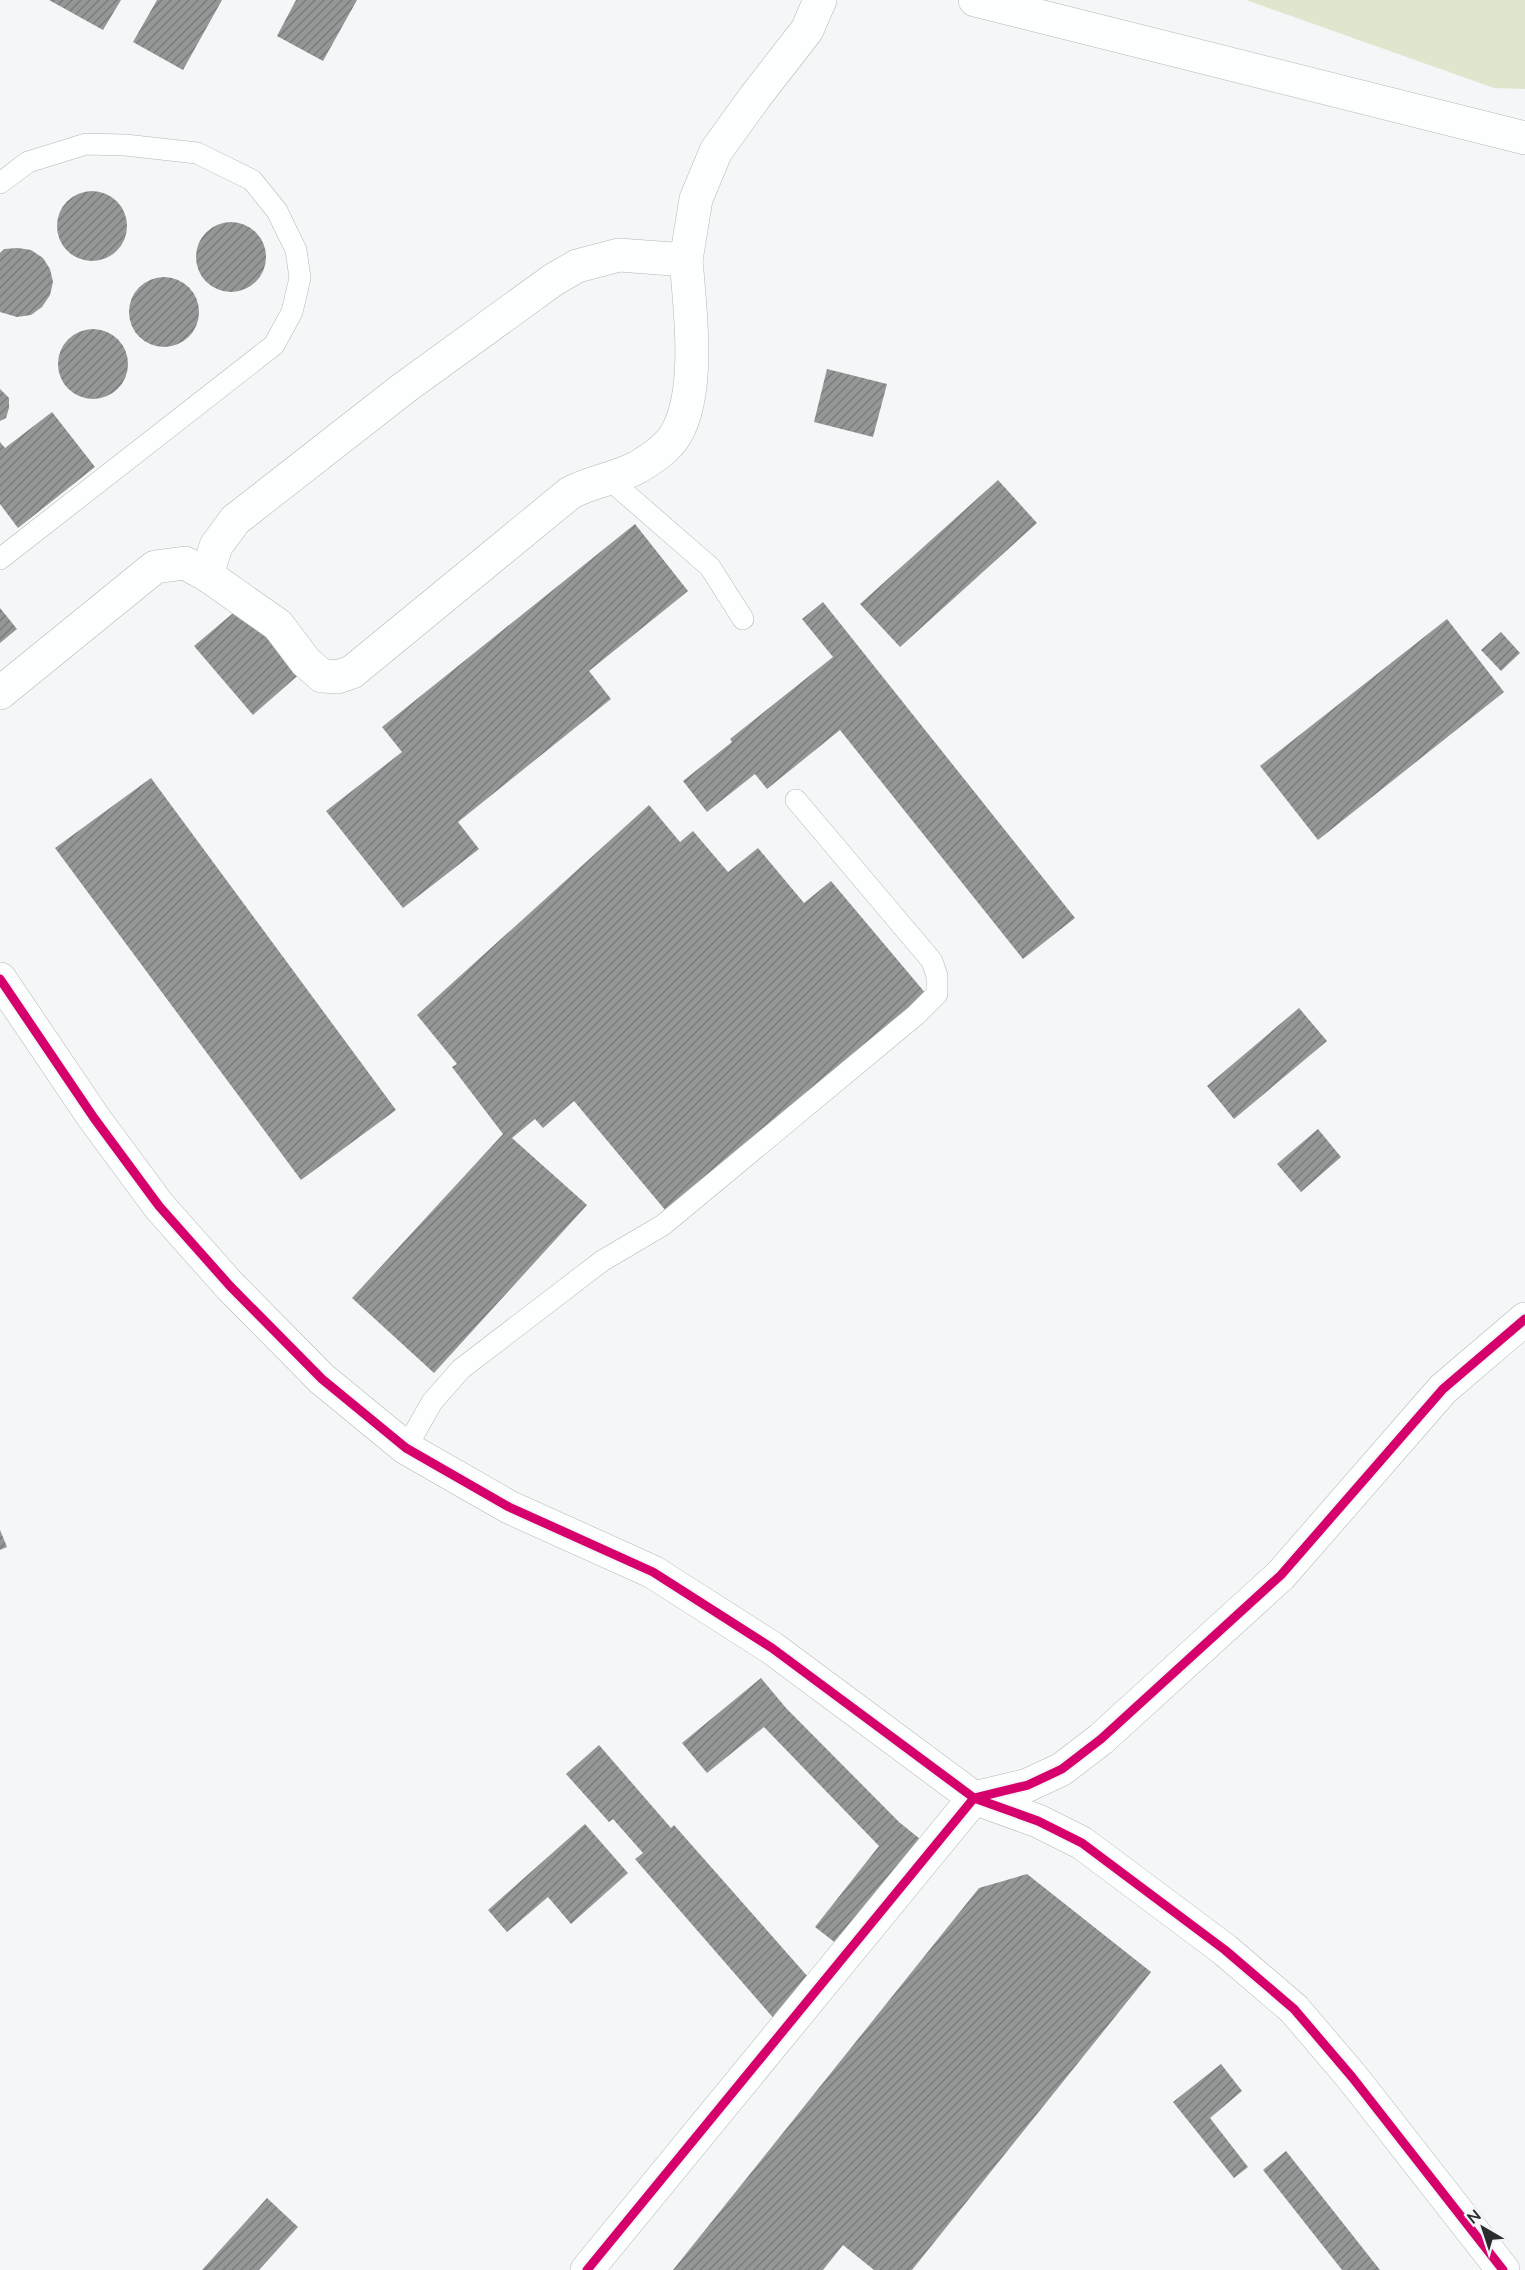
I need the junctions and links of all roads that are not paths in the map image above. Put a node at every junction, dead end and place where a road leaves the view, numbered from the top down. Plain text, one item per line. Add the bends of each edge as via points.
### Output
1 (820, 0) edge
2 (975, 0) edge
3 (1525, 138) edge
4 (0, 183) edge
5 (687, 260) junction
6 (610, 480) junction
7 (0, 559) edge
8 (207, 574) junction
9 (743, 619) dead end
10 (0, 693) edge
11 (796, 800) dead end
12 (0, 979) edge
13 (1525, 1318) edge
14 (406, 1448) junction
15 (974, 1798) junction
16 (587, 2270) edge
17 (1503, 2270) edge

1 - 5 street via 807,30 716,151 696,199
2 - 3 street
4 - 7 lane via 28,162 86,144 197,153 252,180 277,211 296,250 300,278 292,312 274,345
5 - 6 street via 691,377 677,433 664,449
5 - 8 street via 619,255 577,266 553,280 404,388 235,520 216,546
6 - 8 street via 586,484 570,493 352,672 337,677 322,676 306,663 278,625
6 - 9 lane via 710,567
8 - 10 street via 185,562 155,567
11 - 14 lane via 933,962 937,994 663,1225 602,1262 461,1369 432,1402
12 - 14 street via 159,1206 230,1286 322,1379
13 - 15 street via 1443,1389 1281,1575 1101,1740 1062,1769 1028,1785
14 - 15 street via 509,1507 653,1572 772,1648
15 - 16 street
15 - 17 street via 1038,1821 1082,1843 1225,1950 1294,2009

